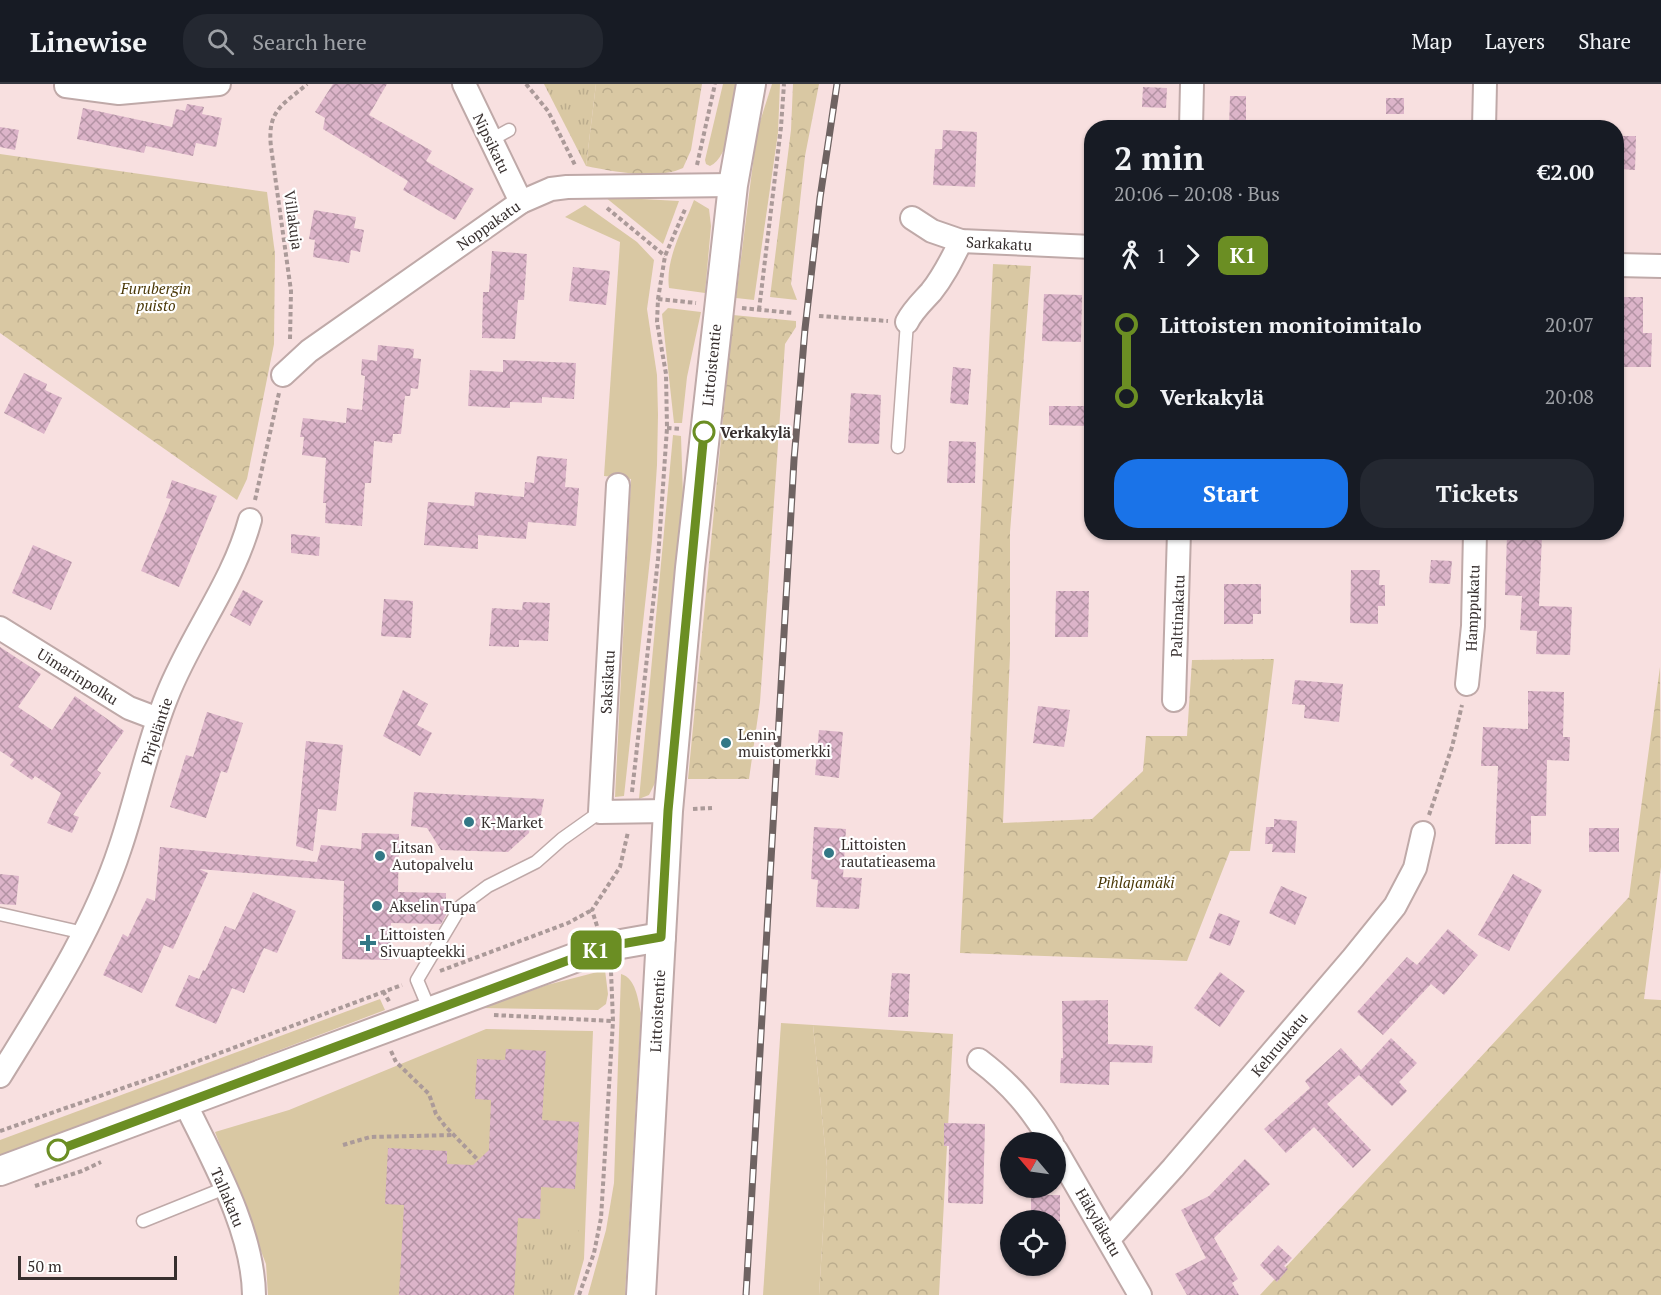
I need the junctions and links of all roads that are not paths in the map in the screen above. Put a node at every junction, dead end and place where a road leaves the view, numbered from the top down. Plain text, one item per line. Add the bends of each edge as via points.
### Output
1 (219, 84) edge
2 (464, 84) edge
3 (751, 84) edge
4 (1192, 84) edge
5 (1485, 84) edge
6 (66, 86) edge
7 (1191, 120) edge
8 (1484, 120) edge
9 (733, 185) junction
10 (521, 202) junction
11 (912, 218) dead end
12 (961, 241) junction
13 (1084, 247) edge
14 (1624, 265) edge
15 (1661, 266) edge
16 (907, 322) joint
17 (283, 375) road end
18 (898, 447) dead end
19 (618, 485) dead end
20 (250, 520) road end
21 (1179, 540) edge
22 (1475, 540) edge
23 (0, 628) edge
24 (1467, 684) road end
25 (1174, 700) dead end
26 (158, 719) junction
27 (668, 811) junction
28 (600, 813) junction
29 (1423, 833) road end
30 (0, 914) edge
31 (84, 933) junction
32 (661, 937) junction
33 (430, 1011) junction
34 (979, 1060) dead end
35 (0, 1076) edge
36 (185, 1103) junction
37 (1045, 1132) edge
38 (1066, 1167) edge
39 (0, 1171) edge
40 (225, 1188) junction
41 (143, 1221) dead end
42 (1109, 1239) junction
43 (254, 1295) edge
44 (641, 1295) edge
45 (1140, 1295) edge

1 - 6 street via 119,93
2 - 10 street, Nipsikatu via 500,135
3 - 9 street, Littoistentie
4 - 7 street
5 - 8 street
9 - 10 street, Noppakatu via 582,186 551,189
9 - 27 street, Littoistentie via 690,568
10 - 17 street, Noppakatu via 309,351
11 - 12 street, Sarkakatu via 932,231
12 - 13 street, Sarkakatu
12 - 16 street via 944,273
14 - 15 street
16 - 18 lane
19 - 28 street, Saksikatu
20 - 26 street, Pirjeläntie via 241,549 177,671
21 - 25 street, Palttinakatu
22 - 24 street, Hamppukatu
23 - 26 street, Uimarinpolku via 129,708
26 - 31 street, Pirjeläntie via 120,848
27 - 28 street
27 - 32 street, Littoistentie
28 - 33 lane via 536,862 488,886 461,906 417,980
29 - 42 street, Kehruukatu via 1415,868 1395,906 1181,1160
30 - 31 lane
31 - 35 street, Pirjeläntie
32 - 33 street via 604,947
32 - 44 street, Littoistentie
33 - 36 street
34 - 37 street via 1016,1091
36 - 39 street
36 - 40 street, Tallakatu
38 - 42 street, Häkyläkatu
40 - 41 lane
40 - 43 street, Tallakatu via 250,1259
42 - 45 street, Häkyläkatu

